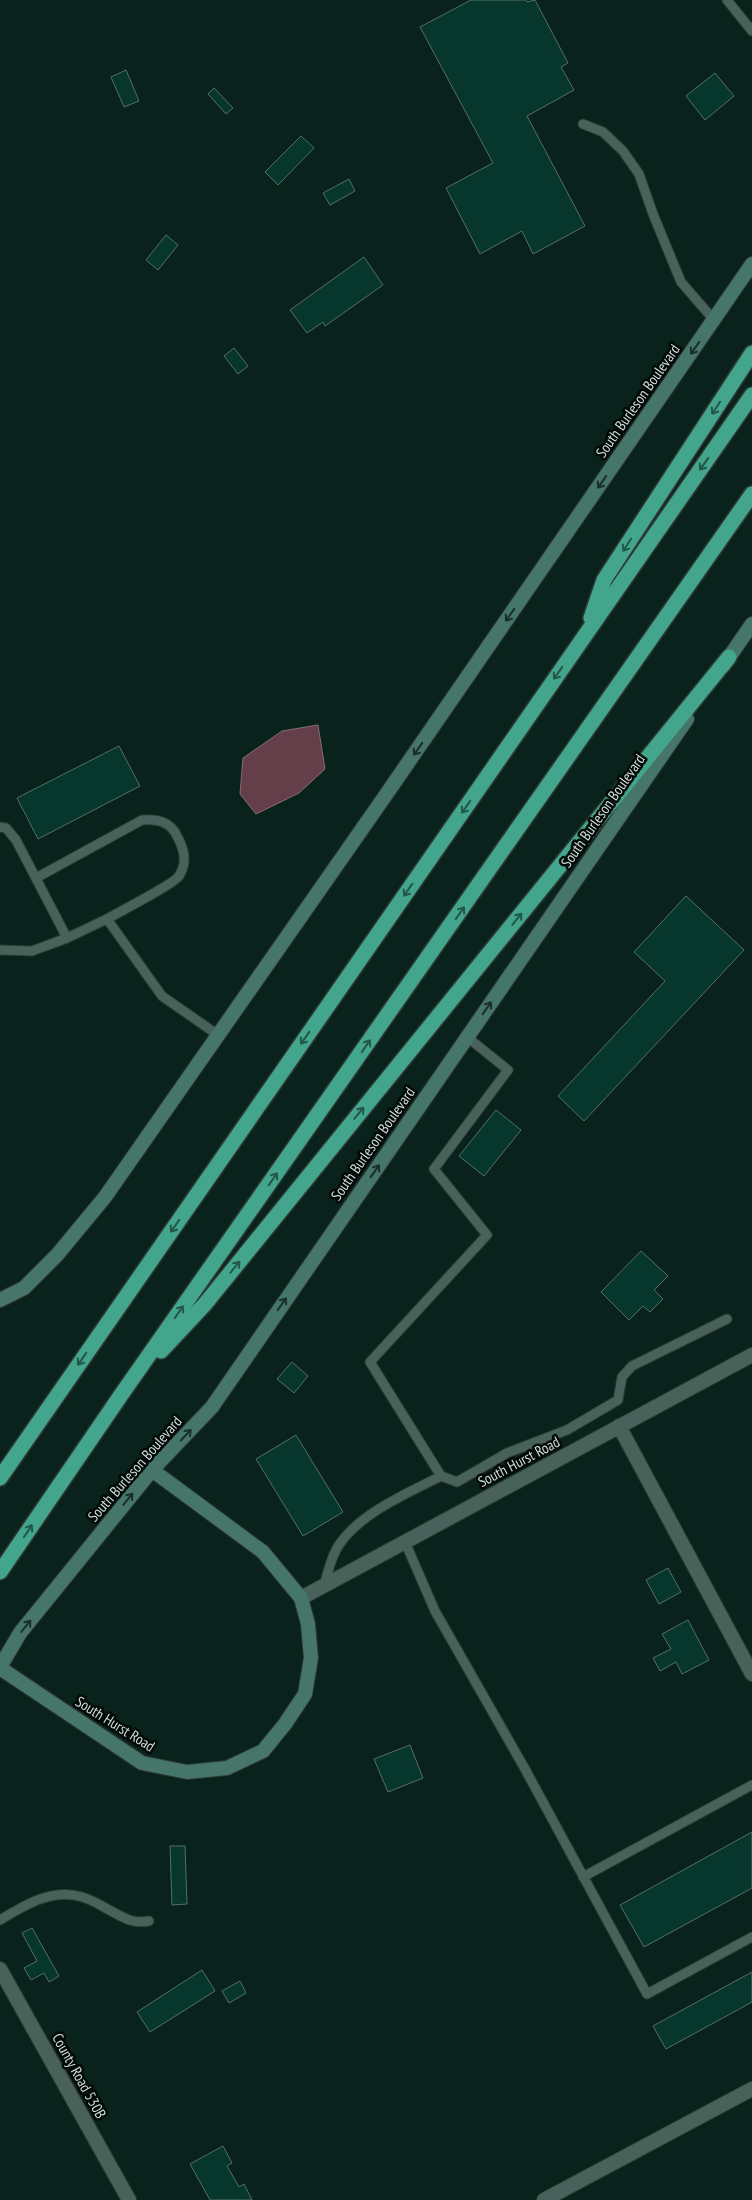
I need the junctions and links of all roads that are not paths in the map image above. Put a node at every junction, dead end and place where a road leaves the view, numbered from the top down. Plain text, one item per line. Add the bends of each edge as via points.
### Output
1 (727, 0) edge
2 (752, 31) edge
3 (583, 124) dead end
4 (752, 264) edge
5 (714, 320) junction
6 (752, 353) edge
7 (752, 395) edge
8 (752, 494) edge
9 (752, 624) edge
10 (586, 633) junction
11 (729, 657) junction
12 (0, 827) edge
13 (36, 878) junction
14 (107, 919) junction
15 (68, 938) junction
16 (0, 950) edge
17 (218, 1035) junction
18 (467, 1037) junction
19 (0, 1300) edge
20 (727, 1319) dead end
21 (752, 1355) edge
22 (121, 1395) junction
23 (619, 1426) junction
24 (152, 1470) junction
25 (441, 1476) junction
26 (0, 1478) edge
27 (405, 1542) junction
28 (0, 1572) edge
29 (324, 1585) junction
30 (301, 1598) junction
31 (0, 1667) edge
32 (752, 1674) edge
33 (752, 1785) edge
34 (583, 1876) junction
35 (0, 1920) edge
36 (149, 1921) dead end
37 (752, 1937) edge
38 (0, 1968) edge
39 (752, 2089) edge
40 (130, 2200) edge
41 (544, 2200) edge

1 - 2 lane
3 - 5 lane via 603,132 623,151 639,174 681,282
4 - 5 main road, South Burleson Boulevard
5 -> 17 main road, South Burleson Boulevard
6 -> 10 highway via 604,580
7 -> 10 highway
22 -> 8 highway
9 - 11 main road, South Burleson Boulevard
10 -> 26 highway
18 -> 11 main road, South Burleson Boulevard
22 -> 11 highway via 206,1304
12 - 13 lane via 6,828 16,840
13 - 14 lane via 142,820 159,819 175,831 184,849 184,864 178,878
13 - 15 lane
14 - 15 lane
14 - 17 lane via 162,996
15 - 16 lane via 32,952
17 - 19 main road, South Burleson Boulevard via 104,1197 58,1255 24,1288
24 -> 18 main road, South Burleson Boulevard via 212,1407
18 - 25 lane via 508,1070 434,1169 487,1234 370,1362
20 - 25 lane via 632,1366 622,1377 618,1400 567,1430 507,1453 457,1482
21 - 23 street, South Hurst Road
28 -> 22 highway
23 - 27 street, South Hurst Road
23 - 32 street
24 - 30 main road, South Hurst Road via 263,1552
31 -> 24 main road, South Burleson Boulevard via 20,1633
25 - 29 lane via 390,1503 353,1529 338,1546
27 - 29 street, South Hurst Road
27 - 34 lane via 435,1611
29 - 30 street, South Hurst Road
30 - 31 main road, South Hurst Road via 308,1624 311,1658 305,1694 263,1751 227,1768 188,1772 142,1763
33 - 34 lane
34 - 37 lane via 647,1994
35 - 36 lane via 29,1903 69,1894 84,1897 127,1920
38 - 40 street, County Road 530B
39 - 41 street

